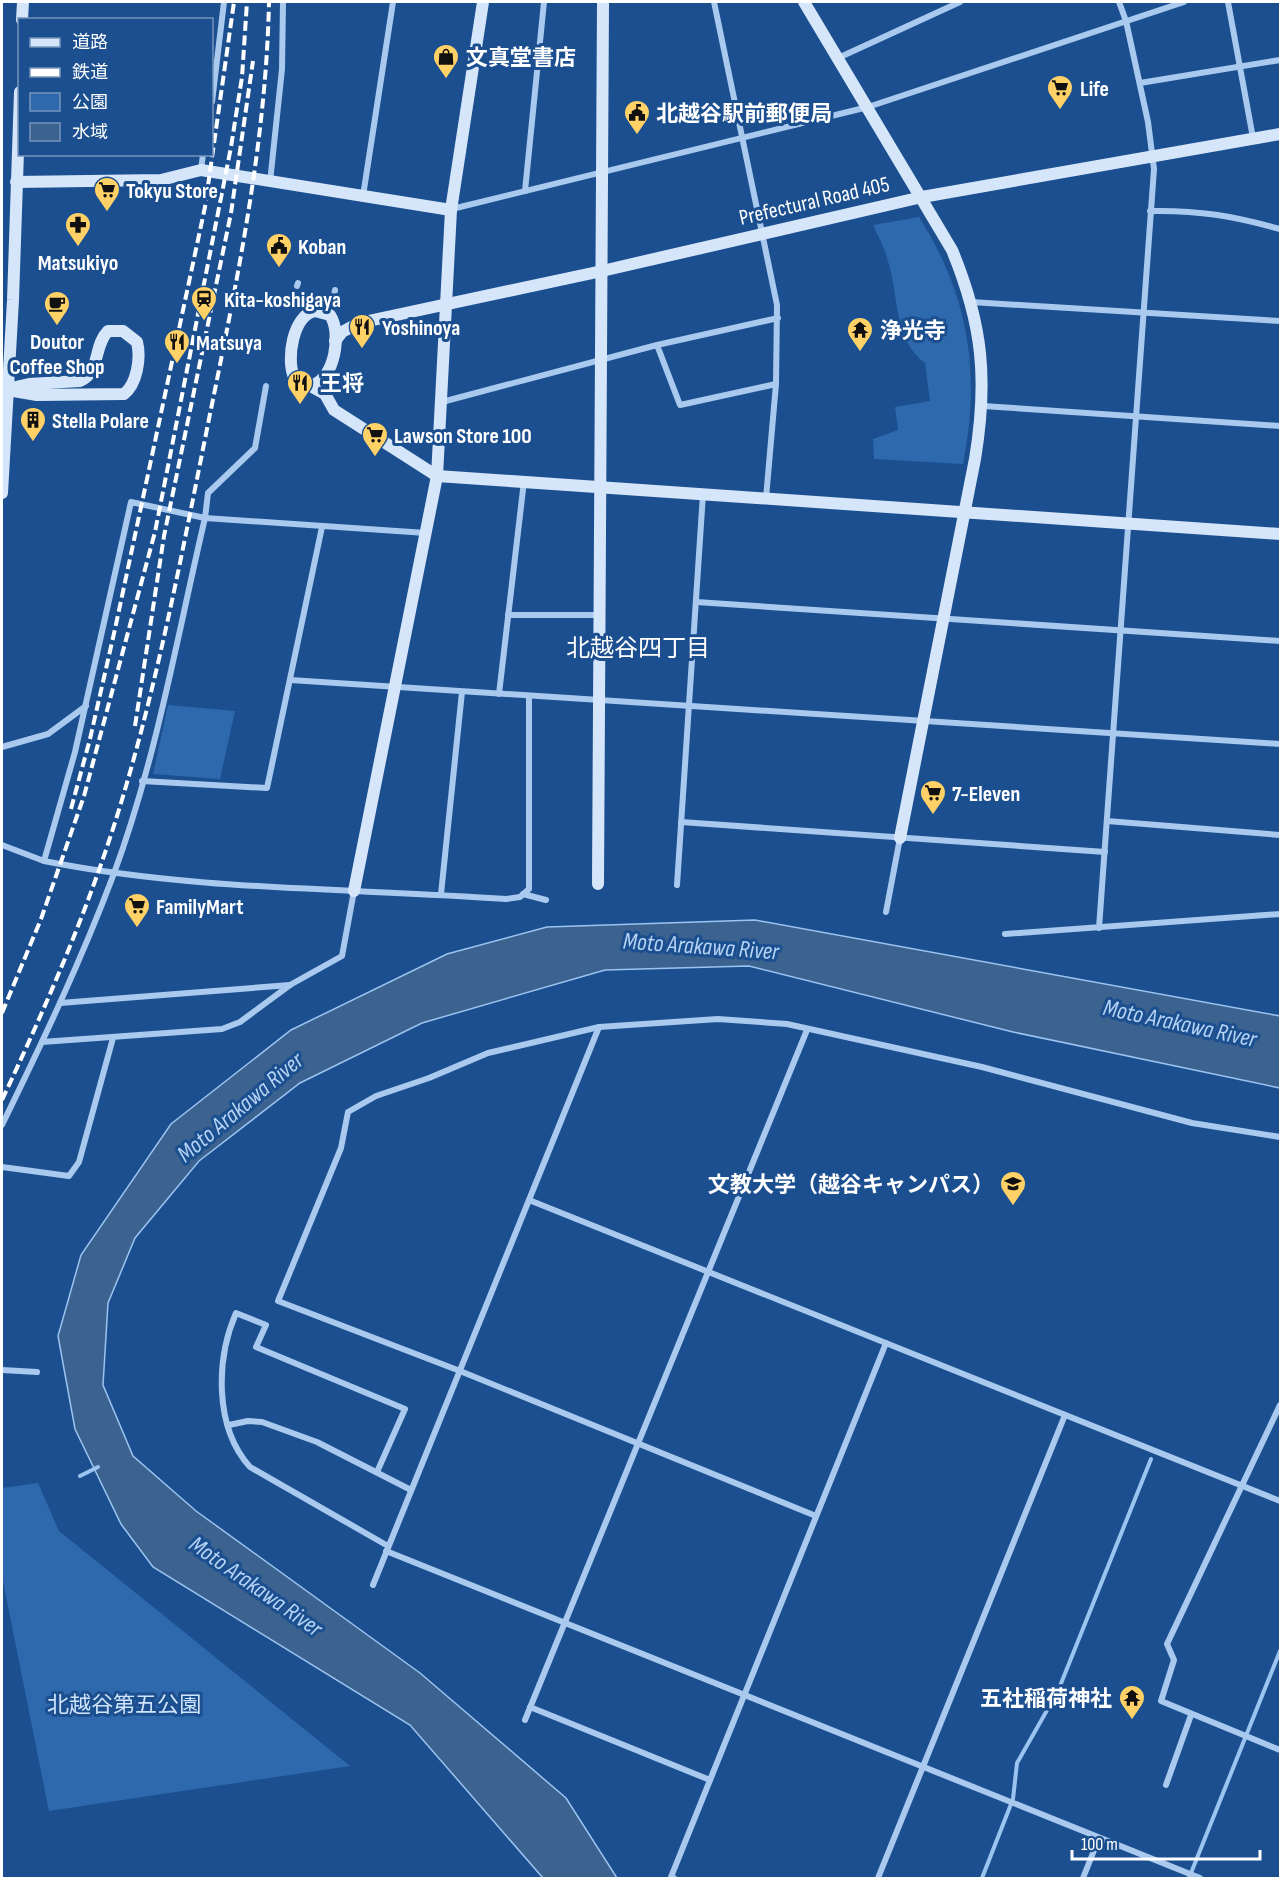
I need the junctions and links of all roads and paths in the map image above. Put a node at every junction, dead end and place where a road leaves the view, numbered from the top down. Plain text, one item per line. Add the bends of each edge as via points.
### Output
1 (22, 2) edge
2 (224, 2) edge
3 (284, 2) edge
4 (393, 2) edge
5 (483, 2) edge
6 (544, 2) edge
7 (603, 2) edge
8 (714, 2) edge
9 (804, 2) edge
10 (960, 2) edge
11 (1119, 2) edge
12 (1184, 2) edge
13 (1228, 2) edge
14 (22, 18) edge
15 (1126, 21) junction
16 (838, 58) junction
17 (1281, 60) edge
18 (1240, 67) junction
19 (1140, 83) junction
20 (213, 94) edge
21 (867, 107) junction
22 (1281, 134) edge
23 (18, 137) edge
24 (742, 138) junction
25 (1254, 138) junction
26 (1154, 155) junction
27 (203, 156) edge
28 (201, 170) junction
29 (601, 172) junction
30 (16, 182) junction
31 (270, 182) junction
32 (525, 191) junction
33 (363, 197) junction
34 (921, 197) junction
35 (451, 210) junction
36 (1150, 211) junction
37 (1281, 230) edge
38 (762, 234) junction
39 (602, 271) junction
40 (970, 302) junction
41 (445, 304) junction
42 (1145, 311) junction
43 (330, 315) junction
44 (778, 318) junction
45 (1281, 321) edge
46 (359, 323) junction
47 (335, 341) junction
48 (657, 345) junction
49 (600, 361) junction
50 (327, 373) junction
51 (306, 384) junction
52 (776, 384) junction
53 (266, 386) dead end
54 (4, 389) edge
55 (325, 394) junction
56 (442, 402) junction
57 (983, 406) junction
58 (1137, 416) junction
59 (1281, 426) edge
60 (437, 476) junction
61 (524, 481) junction
62 (600, 486) junction
63 (2, 493) edge
64 (703, 494) junction
65 (766, 498) junction
66 (964, 512) junction
67 (205, 518) junction
68 (1129, 523) junction
69 (322, 527) junction
70 (426, 533) junction
71 (1281, 534) edge
72 (696, 602) junction
73 (508, 615) junction
74 (599, 615) junction
75 (943, 618) junction
76 (1121, 630) junction
77 (1281, 641) edge
78 (290, 680) junction
79 (396, 687) junction
80 (462, 692) junction
81 (499, 694) junction
82 (529, 696) junction
83 (599, 701) junction
84 (86, 706) junction
85 (689, 707) junction
86 (922, 722) junction
87 (1113, 734) junction
88 (1281, 744) edge
89 (2, 747) edge
90 (142, 781) junction
91 (1107, 821) junction
92 (681, 822) junction
93 (1281, 835) edge
94 (900, 838) junction
95 (2, 845) edge
96 (1105, 852) junction
97 (44, 861) junction
98 (113, 875) junction
99 (598, 884) dead end
100 (677, 885) dead end
101 (354, 891) junction
102 (441, 894) junction
103 (524, 896) junction
104 (546, 900) dead end
105 (886, 912) dead end
106 (1281, 914) edge
107 (1099, 928) junction
108 (1005, 934) dead end
109 (290, 985) junction
110 (60, 1003) junction
111 (599, 1028) junction
112 (807, 1029) junction
113 (113, 1038) junction
114 (42, 1042) junction
115 (2, 1125) edge
116 (1281, 1137) edge
117 (2, 1167) edge
118 (529, 1200) junction
119 (709, 1270) junction
120 (886, 1343) junction
121 (2, 1370) edge
122 (460, 1371) junction
123 (37, 1372) dead end
124 (1281, 1405) edge
125 (1065, 1415) junction
126 (229, 1425) junction
127 (638, 1444) junction
128 (377, 1472) junction
129 (1240, 1485) junction
130 (411, 1490) junction
131 (1281, 1501) edge
132 (816, 1516) junction
133 (387, 1549) junction
134 (373, 1584) dead end
135 (565, 1623) junction
136 (744, 1695) junction
137 (530, 1707) junction
138 (1191, 1715) junction
139 (525, 1720) dead end
140 (1281, 1750) edge
141 (923, 1767) junction
142 (710, 1780) junction
143 (1166, 1785) dead end
144 (1099, 1838) junction
145 (674, 1878) edge
146 (878, 1878) edge
147 (1083, 1878) edge
148 (1197, 1878) edge

1 - 14 street
2 - 20 street
3 - 31 street via 282,69
4 - 33 street
5 - 35 street
6 - 32 street
7 - 29 street
8 - 24 street
9 - 16 street
10 - 16 street
11 - 15 street
12 - 15 street
13 - 18 street
15 - 19 street
15 - 21 street
16 - 21 street
17 - 18 street
18 - 19 street
18 - 25 street
19 - 26 street
21 - 24 street
21 - 34 street
22 - 25 street, Prefectural Road 405
23 - 30 street
24 - 29 street
24 - 38 street
25 - 26 street, Prefectural Road 405
26 - 34 street, Prefectural Road 405
26 - 36 street
27 - 28 street
28 - 30 street via 161,180
28 - 31 street
29 - 32 street
29 - 39 street
30 - 54 street via 13,300
31 - 33 street
32 - 35 street
33 - 35 street
34 - 38 street, Prefectural Road 405
34 - 40 street via 952,250
35 - 41 street
36 - 37 street via 1230,215
36 - 42 street
38 - 39 street, Prefectural Road 405
38 - 44 street
39 - 41 street, Prefectural Road 405
39 - 49 street
40 - 42 street
40 - 57 street via 981,350
41 - 46 street, Prefectural Road 405
41 - 56 street
42 - 45 street
42 - 58 street
43 - 46 street
43 - 47 street via 336,325
43 - 51 street via 309,312 299,322 291,369 294,377
44 - 48 street
44 - 52 street
46 - 47 street
47 - 50 street
48 - 49 street
48 - 52 street via 680,405
49 - 56 street
49 - 62 street
50 - 51 street via 319,383
50 - 55 street
51 - 55 street
52 - 65 street
53 - 67 street via 255,448 208,494
54 - 54 street via 87,378 95,366 102,337 108,331 123,331 137,342 139,356 134,382 124,394 37,395
54 - 63 street
55 - 60 street via 334,410
56 - 60 street
57 - 58 street
57 - 66 street
58 - 59 street
58 - 68 street
60 - 61 street
60 - 70 street
61 - 62 street
61 - 73 street
62 - 64 street
62 - 74 street
64 - 65 street
64 - 72 street
65 - 66 street
66 - 68 street
66 - 75 street
67 - 69 street
67 - 84 street via 131,502
67 - 90 street
68 - 71 street
68 - 76 street
69 - 70 street
69 - 78 street
70 - 79 street
72 - 75 street
72 - 85 street
73 - 74 street
73 - 81 street
74 - 83 street
75 - 76 street
75 - 86 street
76 - 77 street
76 - 87 street
78 - 79 street
78 - 90 street via 267,788
79 - 80 street
79 - 101 street
80 - 81 street
80 - 102 street
81 - 82 street
82 - 83 street
82 - 103 street via 529,889
83 - 85 street
83 - 99 street
84 - 89 street via 48,734
84 - 97 street
85 - 86 street
85 - 92 street
86 - 87 street
86 - 94 street
87 - 88 street
87 - 91 street
90 - 98 street
91 - 93 street
91 - 96 street
92 - 94 street
92 - 100 street
94 - 96 street
94 - 105 street
95 - 97 street
96 - 107 street
97 - 98 street
98 - 101 street
98 - 110 street
101 - 102 street
101 - 109 street via 342,956
102 - 103 street via 506,899
103 - 104 street
106 - 107 street
107 - 108 street
109 - 110 street
109 - 113 street via 240,1022 222,1029
110 - 114 street
111 - 112 street via 718,1019
111 - 118 street
111 - 122 street via 488,1053 376,1096 348,1113 341,1148 278,1301
112 - 116 street via 982,1067 1192,1124
112 - 119 street
113 - 114 street
113 - 117 street via 79,1162 69,1176
114 - 115 street
118 - 119 street
118 - 122 street
119 - 120 street
119 - 127 street
120 - 125 street
120 - 132 street
121 - 123 street
122 - 127 street
122 - 130 street
124 - 129 street
125 - 129 street
125 - 141 street
126 - 128 street via 262,1422 317,1442
126 - 128 street via 220,1386 229,1328 236,1313 266,1325 256,1347 405,1409
126 - 133 street via 235,1445 250,1467
127 - 132 street
127 - 135 street
128 - 130 street
129 - 131 street
129 - 138 street via 1167,1644 1174,1660 1161,1701
130 - 133 street
132 - 136 street
133 - 134 street
133 - 135 street
135 - 136 street
135 - 137 street
136 - 141 street
136 - 142 street
137 - 139 street
137 - 142 street
138 - 140 street
138 - 143 street
141 - 144 street
141 - 146 street
142 - 145 street via 671,1877
144 - 147 street
144 - 148 street

